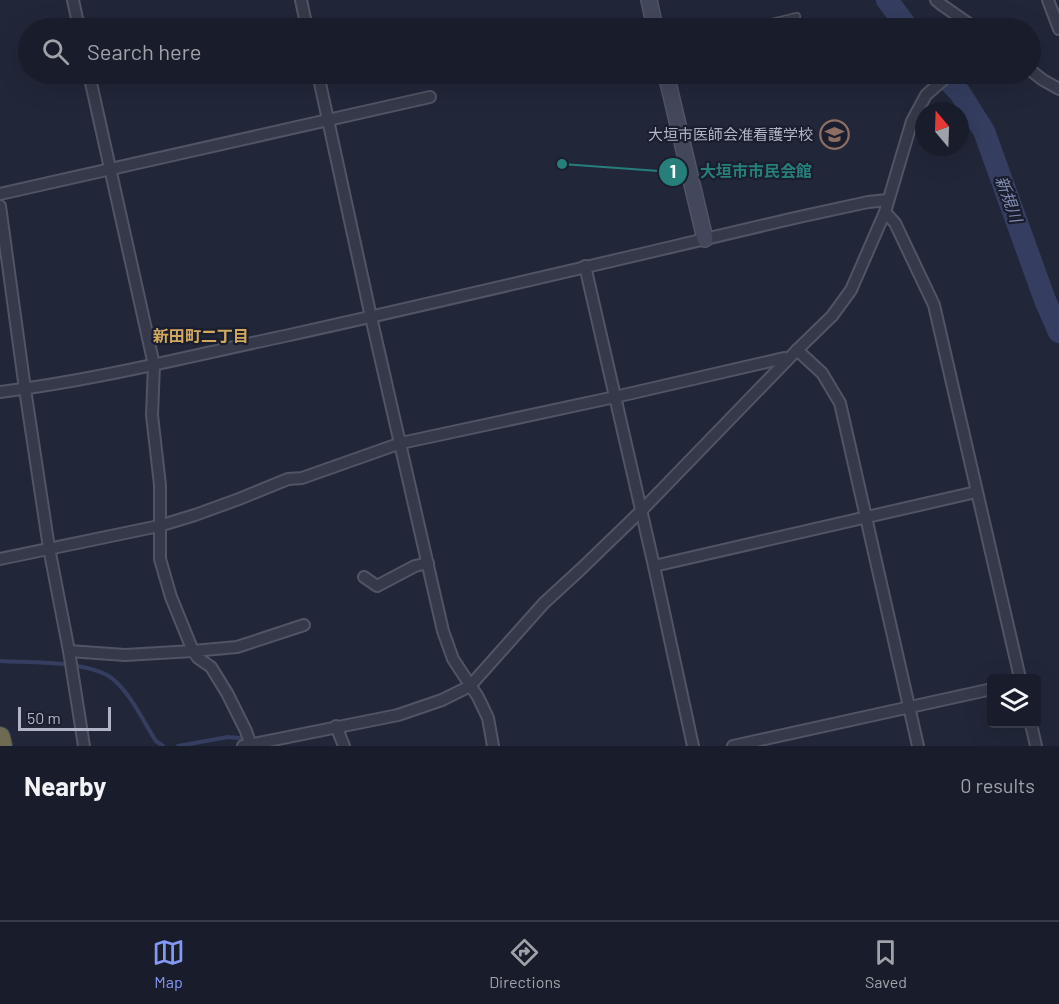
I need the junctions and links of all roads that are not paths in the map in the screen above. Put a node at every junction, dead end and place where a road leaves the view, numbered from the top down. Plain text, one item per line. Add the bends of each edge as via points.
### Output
1 (73, 0) edge
2 (301, 0) edge
3 (649, 0) edge
4 (1048, 0) edge
5 (942, 2) edge
6 (797, 16) dead end
7 (78, 18) edge
8 (305, 18) edge
9 (653, 18) edge
10 (788, 18) edge
11 (962, 18) edge
12 (1059, 29) edge
13 (1041, 78) edge
14 (91, 84) edge
15 (320, 84) edge
16 (668, 84) edge
17 (938, 84) edge
18 (1059, 89) edge
19 (430, 97) dead end
20 (329, 119) junction
21 (110, 168) junction
22 (0, 194) edge
23 (888, 200) junction
24 (0, 206) edge
25 (885, 212) junction
26 (705, 239) junction
27 (585, 266) junction
28 (371, 317) junction
29 (797, 350) junction
30 (787, 360) junction
31 (154, 365) junction
32 (25, 389) junction
33 (0, 392) edge
34 (615, 397) junction
35 (401, 443) junction
36 (976, 492) junction
37 (640, 511) junction
38 (867, 517) junction
39 (159, 526) junction
40 (49, 548) junction
41 (0, 559) edge
42 (428, 562) junction
43 (654, 566) junction
44 (363, 577) dead end
45 (304, 625) dead end
46 (69, 651) junction
47 (193, 651) junction
48 (1019, 674) edge
49 (470, 686) junction
50 (987, 689) edge
51 (909, 706) junction
52 (336, 726) junction
53 (1032, 728) edge
54 (0, 737) edge
55 (769, 742) edge
56 (248, 745) edge
57 (2, 746) edge
58 (84, 746) edge
59 (344, 746) edge
60 (493, 746) edge
61 (693, 746) edge
62 (733, 746) edge
63 (918, 746) edge
64 (1036, 746) edge

1 - 7 street
2 - 8 street
3 - 9 street
4 - 12 street
5 - 11 street
6 - 10 lane
13 - 18 street
14 - 21 street
15 - 20 street
16 - 26 street
17 - 23 street via 926,95 912,121
19 - 20 street
20 - 21 street
20 - 28 street
21 - 22 street
21 - 31 street
23 - 25 street
23 - 26 street
24 - 32 street
25 - 29 street via 851,290 832,316
25 - 36 street via 895,224 934,305
26 - 27 street
27 - 28 street
27 - 34 street
28 - 31 street
28 - 35 street
29 - 30 street
29 - 38 street via 822,373 840,403
30 - 34 street
30 - 37 street
31 - 32 street
31 - 39 street via 152,415 160,485
32 - 33 street
32 - 40 street
34 - 35 street
34 - 37 street
35 - 39 street
35 - 42 street
36 - 38 street
36 - 48 street
37 - 43 street
37 - 49 street via 544,603
38 - 43 street
38 - 51 street
39 - 40 street
39 - 47 street via 160,559
40 - 41 street
40 - 46 street
42 - 44 street via 377,586
42 - 49 street via 443,631 453,659
43 - 61 street
45 - 47 street via 237,647
46 - 47 street via 124,655
46 - 58 street
47 - 56 street via 211,668 227,693 246,731
49 - 52 street via 398,715
49 - 60 street via 488,718
50 - 51 street
51 - 55 street
51 - 63 street
52 - 56 street
52 - 59 street
53 - 64 street
54 - 57 highway
55 - 62 street

